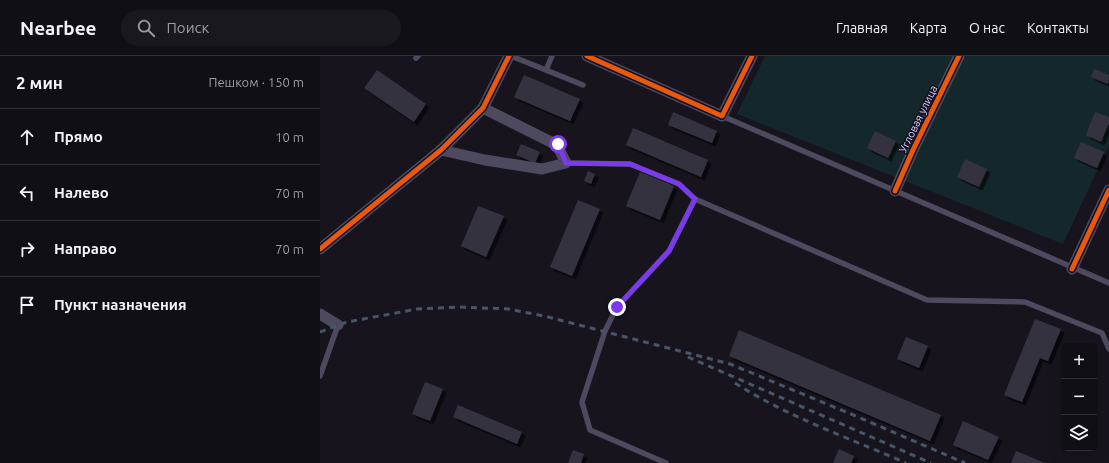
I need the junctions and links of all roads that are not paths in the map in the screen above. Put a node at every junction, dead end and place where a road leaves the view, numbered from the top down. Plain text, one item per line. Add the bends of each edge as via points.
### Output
1 (510, 56) edge
2 (552, 56) edge
3 (587, 56) edge
4 (752, 56) edge
5 (959, 56) edge
6 (546, 70) junction
7 (583, 85) dead end
8 (483, 108) junction
9 (722, 116) junction
10 (441, 150) junction
11 (566, 163) junction
12 (1109, 190) edge
13 (895, 192) junction
14 (695, 199) junction
15 (320, 249) edge
16 (1072, 269) junction
17 (1109, 283) edge
18 (320, 314) edge
19 (338, 325) joint
20 (1109, 349) edge
21 (320, 376) edge
22 (666, 463) edge

1 - 6 lane
1 - 8 street
2 - 6 lane
3 - 9 street
4 - 9 street
5 - 13 street, Угловая улица
6 - 7 lane
8 - 10 street
8 - 11 street via 558,144
9 - 13 lane
10 - 11 street via 542,169
10 - 15 street
11 - 14 lane via 630,164 679,184
12 - 16 street
13 - 16 lane
14 - 20 lane via 927,300 1025,302 1102,334
14 - 22 lane via 669,251 617,307 605,332 582,402 590,430
16 - 17 lane
18 - 19 street
19 - 21 lane

